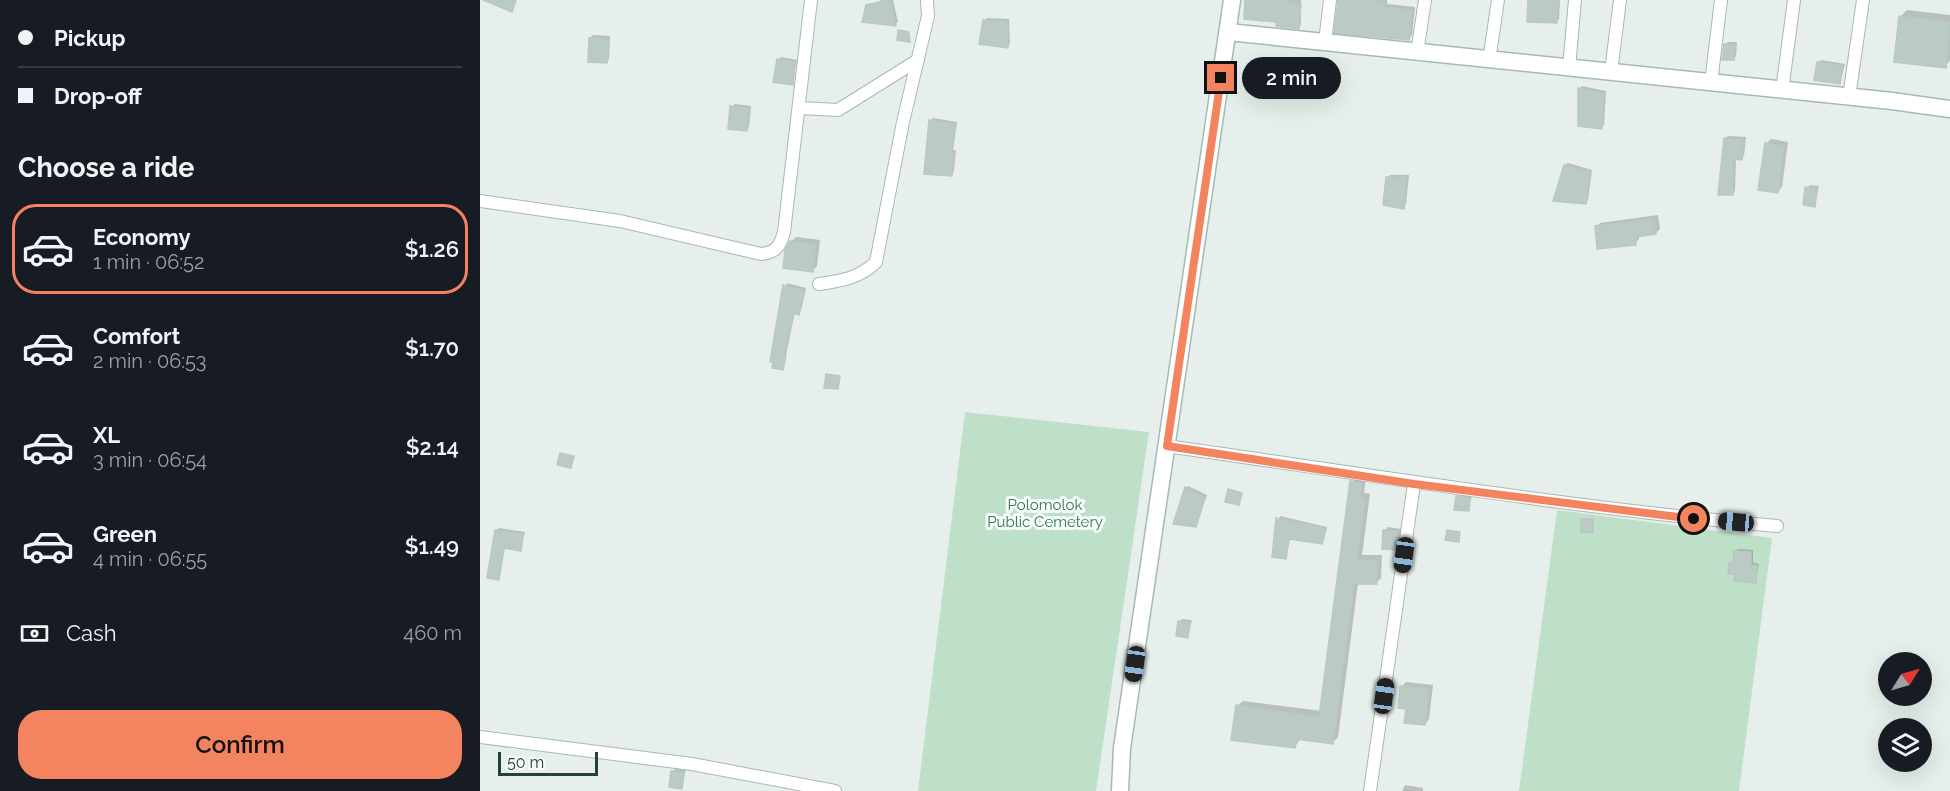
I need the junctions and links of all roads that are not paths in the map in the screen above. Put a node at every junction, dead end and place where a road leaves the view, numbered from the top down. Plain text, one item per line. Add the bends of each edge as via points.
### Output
1 (811, 0) edge
2 (927, 0) edge
3 (1232, 0) edge
4 (1330, 0) edge
5 (1425, 0) edge
6 (1498, 0) edge
7 (1575, 0) edge
8 (1620, 0) edge
9 (1721, 0) edge
10 (1794, 0) edge
11 (1863, 0) edge
12 (1228, 32) junction
13 (1325, 42) junction
14 (1417, 53) junction
15 (918, 60) junction
16 (1489, 61) junction
17 (1569, 68) junction
18 (1611, 72) junction
19 (1711, 83) junction
20 (1782, 91) junction
21 (1849, 97) junction
22 (800, 108) junction
23 (1950, 109) edge
24 (480, 201) edge
25 (819, 284) dead end
26 (1167, 446) junction
27 (1414, 484) junction
28 (1778, 526) dead end
29 (480, 737) edge
30 (835, 791) edge
31 (1120, 791) edge
32 (1371, 791) edge

1 - 22 street
2 - 15 street via 928,16
3 - 12 street
4 - 13 street
5 - 14 street
6 - 16 street
7 - 17 street
8 - 18 street
9 - 19 street
10 - 20 street
11 - 21 street
12 - 13 street
12 - 26 street
13 - 14 street
14 - 16 street
15 - 22 street via 838,110
15 - 25 street via 876,262 866,272 846,280
16 - 17 street
17 - 18 street
18 - 19 street
19 - 20 street
20 - 21 street
21 - 23 street
22 - 24 street via 784,232 780,246 772,253 761,254 620,221
26 - 27 street
26 - 31 street via 1122,748
27 - 28 street via 1652,515
27 - 32 street
29 - 30 street via 692,764

